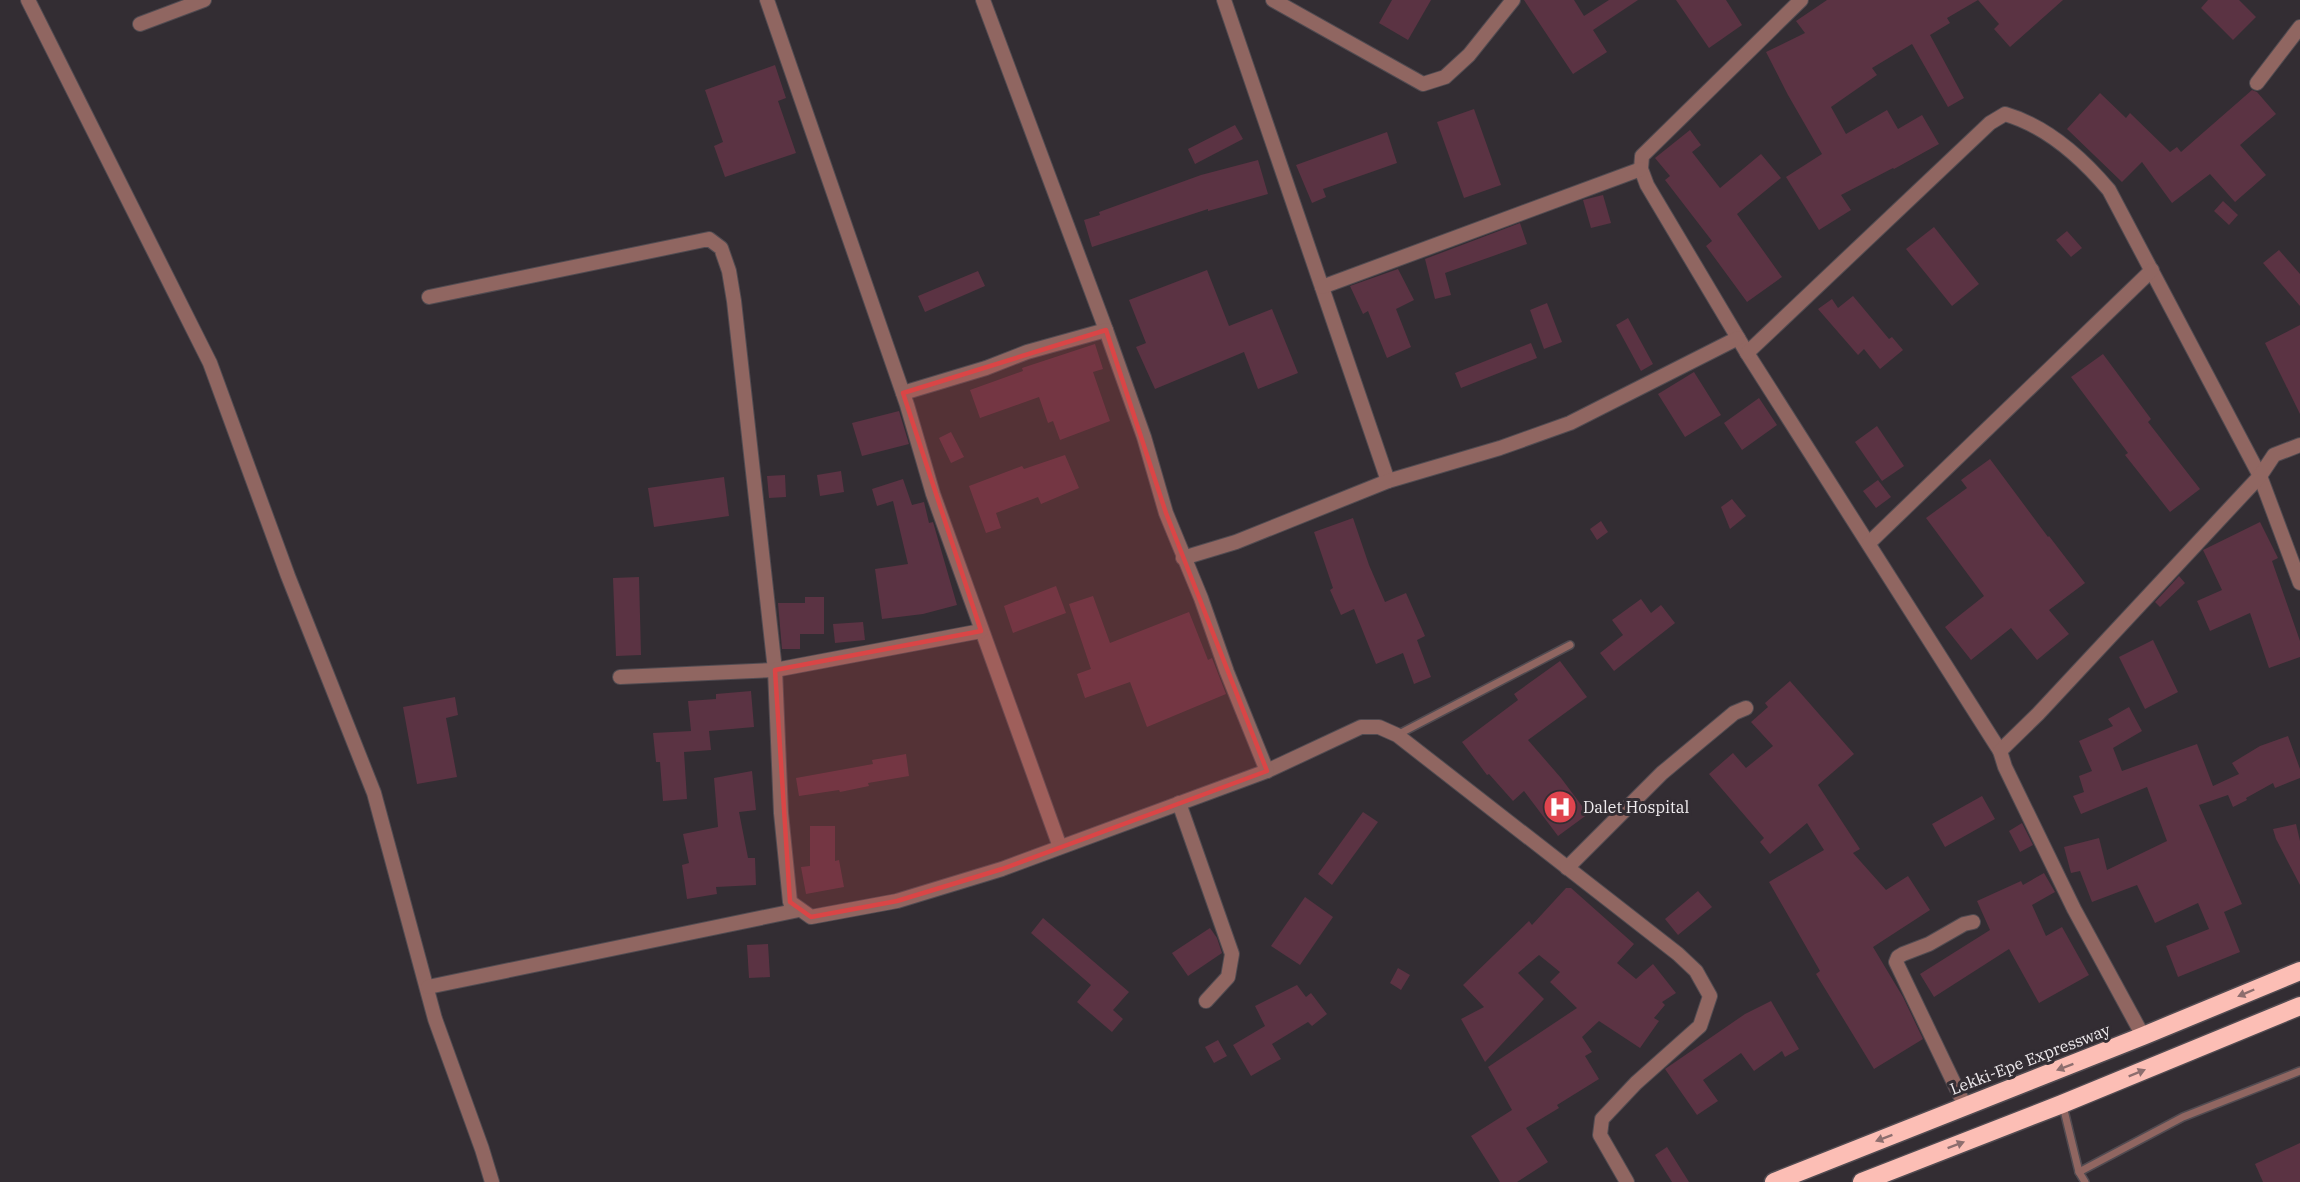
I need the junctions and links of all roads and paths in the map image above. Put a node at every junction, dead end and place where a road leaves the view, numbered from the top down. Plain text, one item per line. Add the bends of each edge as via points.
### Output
1 (28, 0) edge
2 (204, 0) edge
3 (767, 0) edge
4 (983, 0) edge
5 (1224, 0) edge
6 (1273, 0) edge
7 (1513, 0) edge
8 (1801, 0) edge
9 (140, 24) dead end
10 (2300, 27) edge
11 (2257, 83) dead end
12 (1641, 169) junction
13 (2152, 270) junction
14 (1322, 287) junction
15 (429, 297) dead end
16 (1106, 330) junction
17 (1738, 338) junction
18 (1747, 353) junction
19 (903, 393) junction
20 (2300, 444) edge
21 (2260, 476) junction
22 (1388, 481) junction
23 (1869, 543) junction
24 (1184, 558) junction
25 (2300, 583) edge
26 (981, 631) junction
27 (1570, 645) dead end
28 (775, 670) junction
29 (620, 677) dead end
30 (1746, 708) dead end
31 (1397, 735) junction
32 (2000, 751) junction
33 (1267, 771) junction
34 (1179, 803) junction
35 (1060, 847) junction
36 (1567, 868) junction
37 (799, 910) junction
38 (1973, 922) dead end
39 (2300, 971) edge
40 (428, 987) junction
41 (1206, 1001) dead end
42 (2300, 1005) edge
43 (2175, 1023) junction
44 (2143, 1036) junction
45 (2187, 1052) junction
46 (2300, 1071) edge
47 (2062, 1104) junction
48 (1965, 1106) junction
49 (2079, 1172) junction
50 (492, 1182) edge
51 (1627, 1182) edge
52 (1774, 1182) edge
53 (1862, 1182) edge
54 (2085, 1182) edge

1 - 40 street via 210,363 288,576 374,793
2 - 9 street
3 - 19 street
4 - 16 street
5 - 14 street
6 - 7 street via 1423,84 1445,77 1469,55
8 - 12 street via 1642,156
10 - 11 street
12 - 14 street
12 - 17 street
13 - 18 street via 2109,190 2080,158 2024,120 2005,114 1990,123
13 - 21 street
13 - 23 street
14 - 22 street
15 - 28 street via 709,239 722,248 734,301
16 - 19 street
16 - 24 street
17 - 18 street
17 - 22 street via 1570,423
18 - 23 street
19 - 26 street
20 - 21 street via 2274,455
21 - 25 street
21 - 32 street
22 - 24 street via 1236,542
23 - 32 street
24 - 33 street
26 - 28 street
26 - 35 street
27 - 31 lane
28 - 29 street
28 - 37 street via 782,824 790,902
30 - 36 street via 1734,713 1662,773
31 - 33 street via 1361,727
31 - 36 street
32 - 44 street via 2073,909
33 - 34 street
34 - 35 street
34 - 41 street via 1232,954 1228,977
35 - 37 street via 1002,870 897,901 811,917
36 - 51 street via 1696,970 1710,996 1700,1026 1602,1119 1600,1135
37 - 40 street
38 - 48 street via 1903,954 1896,962
39 -> 43 highway, Lekki-Epe Expressway
40 - 50 street via 435,1019
42 - 45 highway
43 - 44 highway, Lekki-Epe Expressway
43 - 45 highway
44 -> 48 highway, Lekki-Epe Expressway
47 -> 45 highway
46 - 49 lane via 2183,1117
47 - 49 lane
53 -> 47 highway
48 -> 52 highway, Lekki-Epe Expressway
49 - 54 lane

